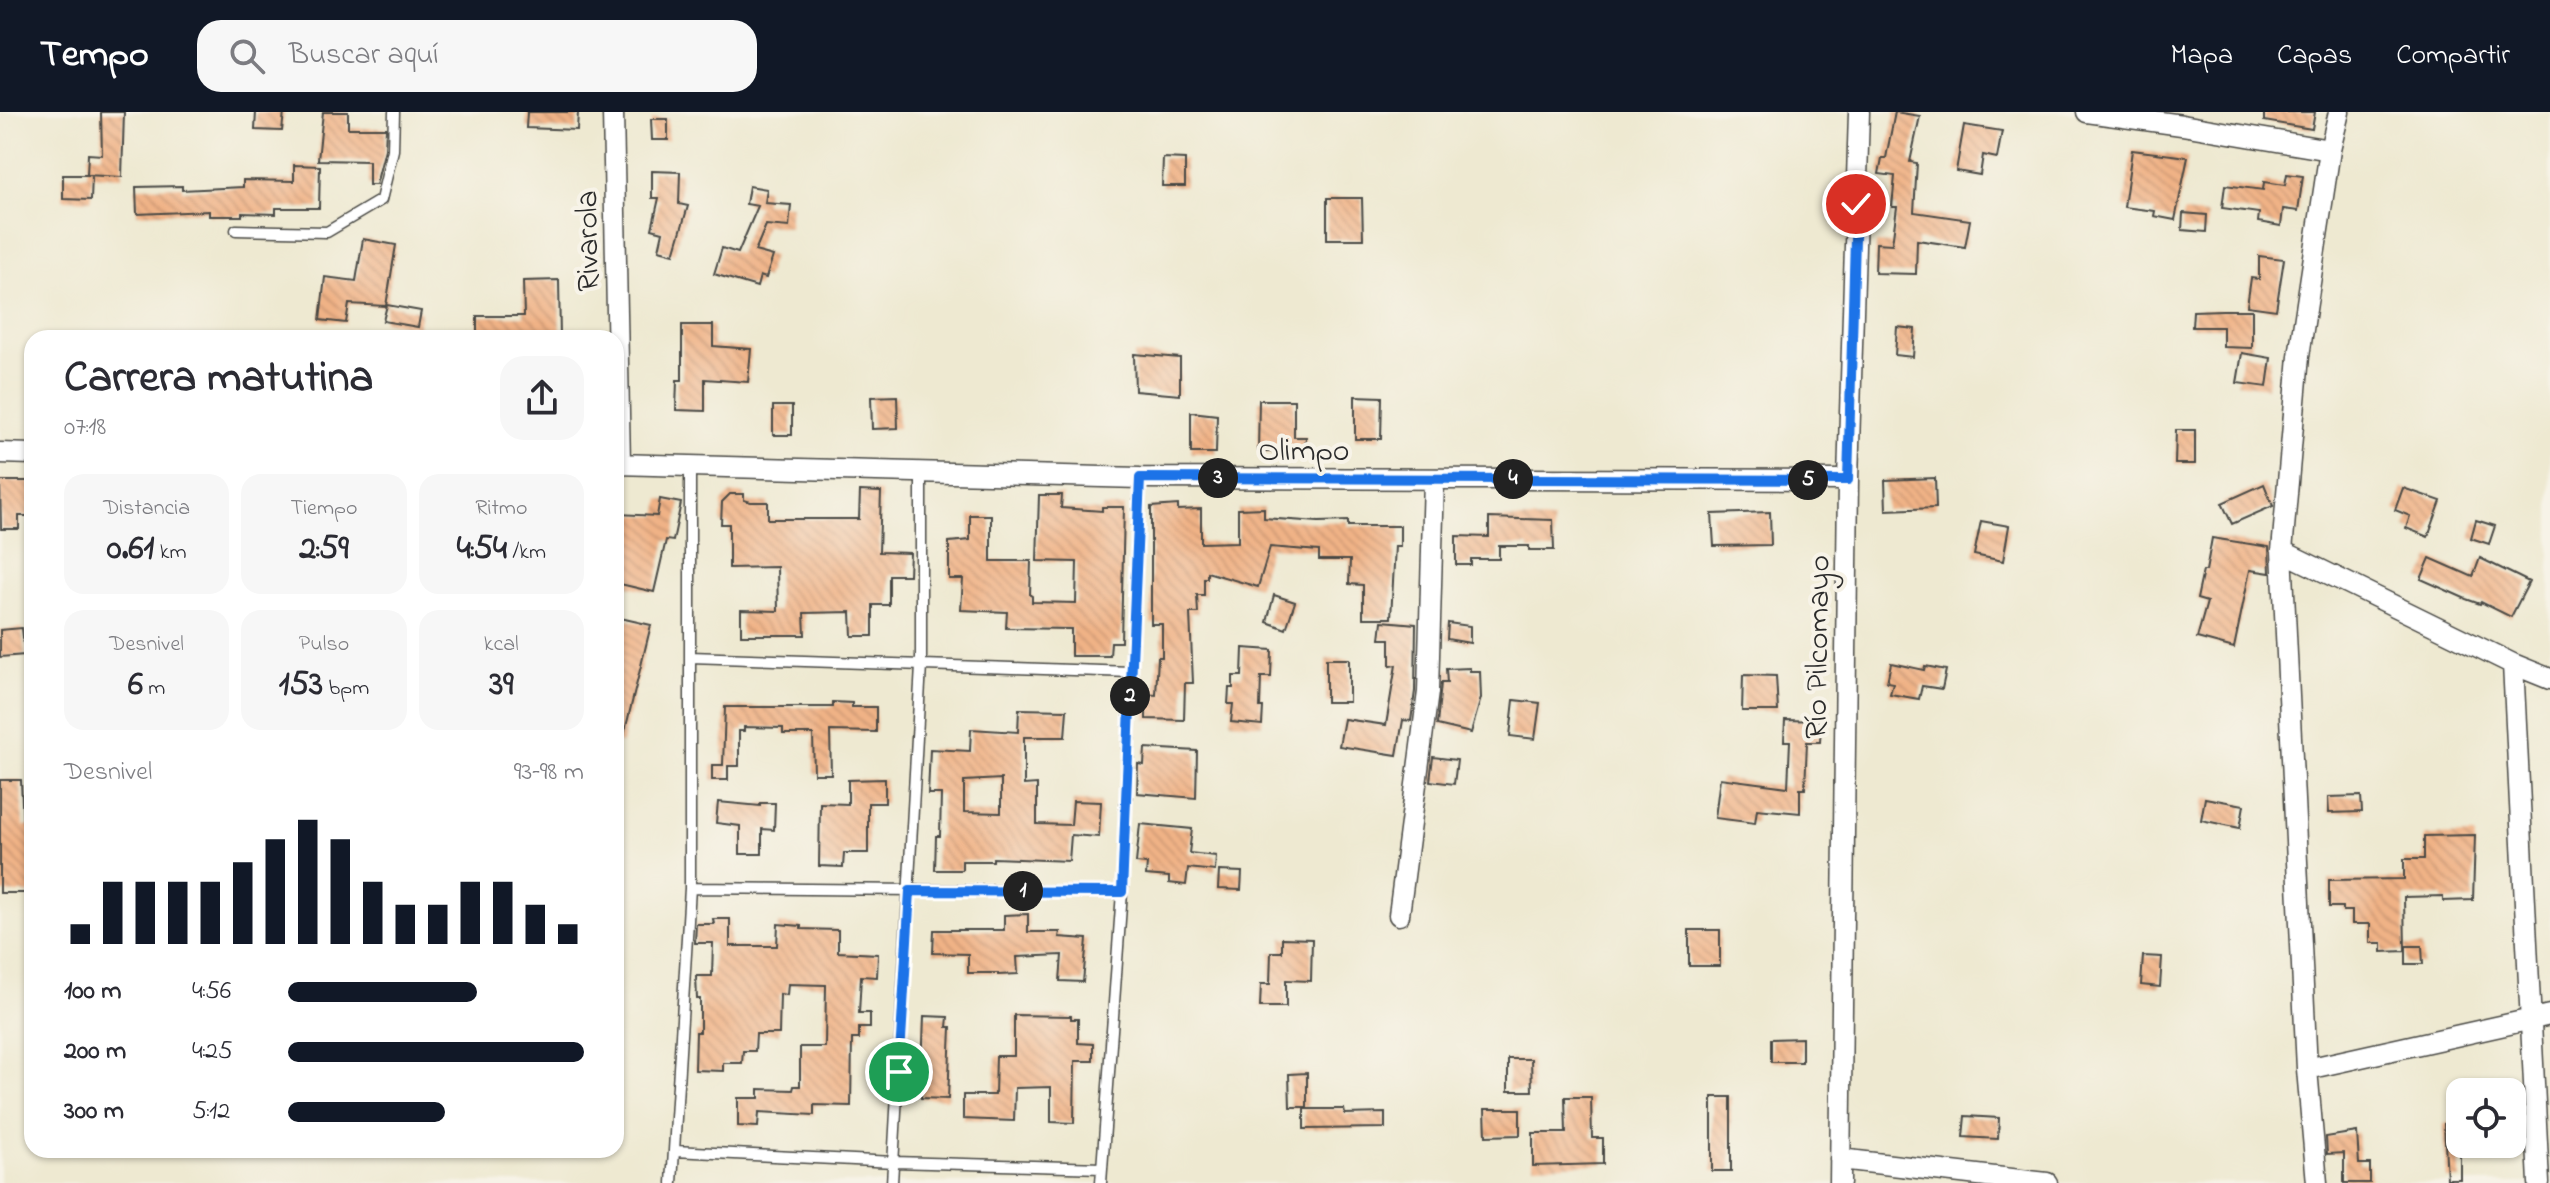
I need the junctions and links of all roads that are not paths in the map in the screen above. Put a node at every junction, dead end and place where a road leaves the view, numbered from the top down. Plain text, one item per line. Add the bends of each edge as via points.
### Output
1 (394, 112) edge
2 (613, 112) edge
3 (1859, 112) edge
4 (2087, 112) edge
5 (2339, 112) edge
6 (2183, 118) edge
7 (2330, 150) junction
8 (236, 230) dead end
9 (616, 330) edge
10 (0, 453) edge
11 (24, 454) edge
12 (624, 464) edge
13 (690, 467) junction
14 (921, 473) junction
15 (1140, 478) junction
16 (1434, 479) junction
17 (1848, 480) junction
18 (2282, 551) junction
19 (690, 657) junction
20 (2513, 664) junction
21 (921, 666) junction
22 (1131, 672) junction
23 (2550, 679) edge
24 (690, 888) junction
25 (910, 891) junction
26 (1122, 892) junction
27 (1399, 915) dead end
28 (2540, 1018) edge
29 (2307, 1069) junction
30 (675, 1151) junction
31 (1840, 1159) junction
32 (894, 1162) junction
33 (1102, 1168) junction
34 (672, 1183) edge
35 (892, 1183) edge
36 (1101, 1183) edge
37 (1840, 1183) edge
38 (2047, 1183) edge
39 (2317, 1183) edge
40 (2539, 1183) edge

1 - 8 lane via 393,150 381,200 327,232
2 - 9 street, Rivarola
3 - 17 street, Río Pilcomayo
4 - 6 street
5 - 7 street
6 - 7 street
7 - 18 street via 2299,356
10 - 11 street
12 - 13 street, Olimpo
13 - 14 street, Olimpo
13 - 19 lane
14 - 15 street, Olimpo
14 - 21 lane
15 - 16 street, Olimpo
15 - 22 lane
16 - 17 street, Olimpo
16 - 27 street via 1428,692
17 - 31 street, Río Pilcomayo
18 - 20 street
18 - 29 street
19 - 21 lane
19 - 24 lane
20 - 23 street
20 - 28 street
21 - 22 lane
21 - 25 lane
22 - 26 lane
24 - 25 lane
24 - 30 lane
25 - 26 lane
25 - 32 lane
26 - 33 lane
28 - 29 street
28 - 40 street
29 - 39 street
30 - 32 lane
30 - 34 lane
31 - 37 street, Río Pilcomayo
31 - 38 street
32 - 33 lane
32 - 35 lane
33 - 36 lane

